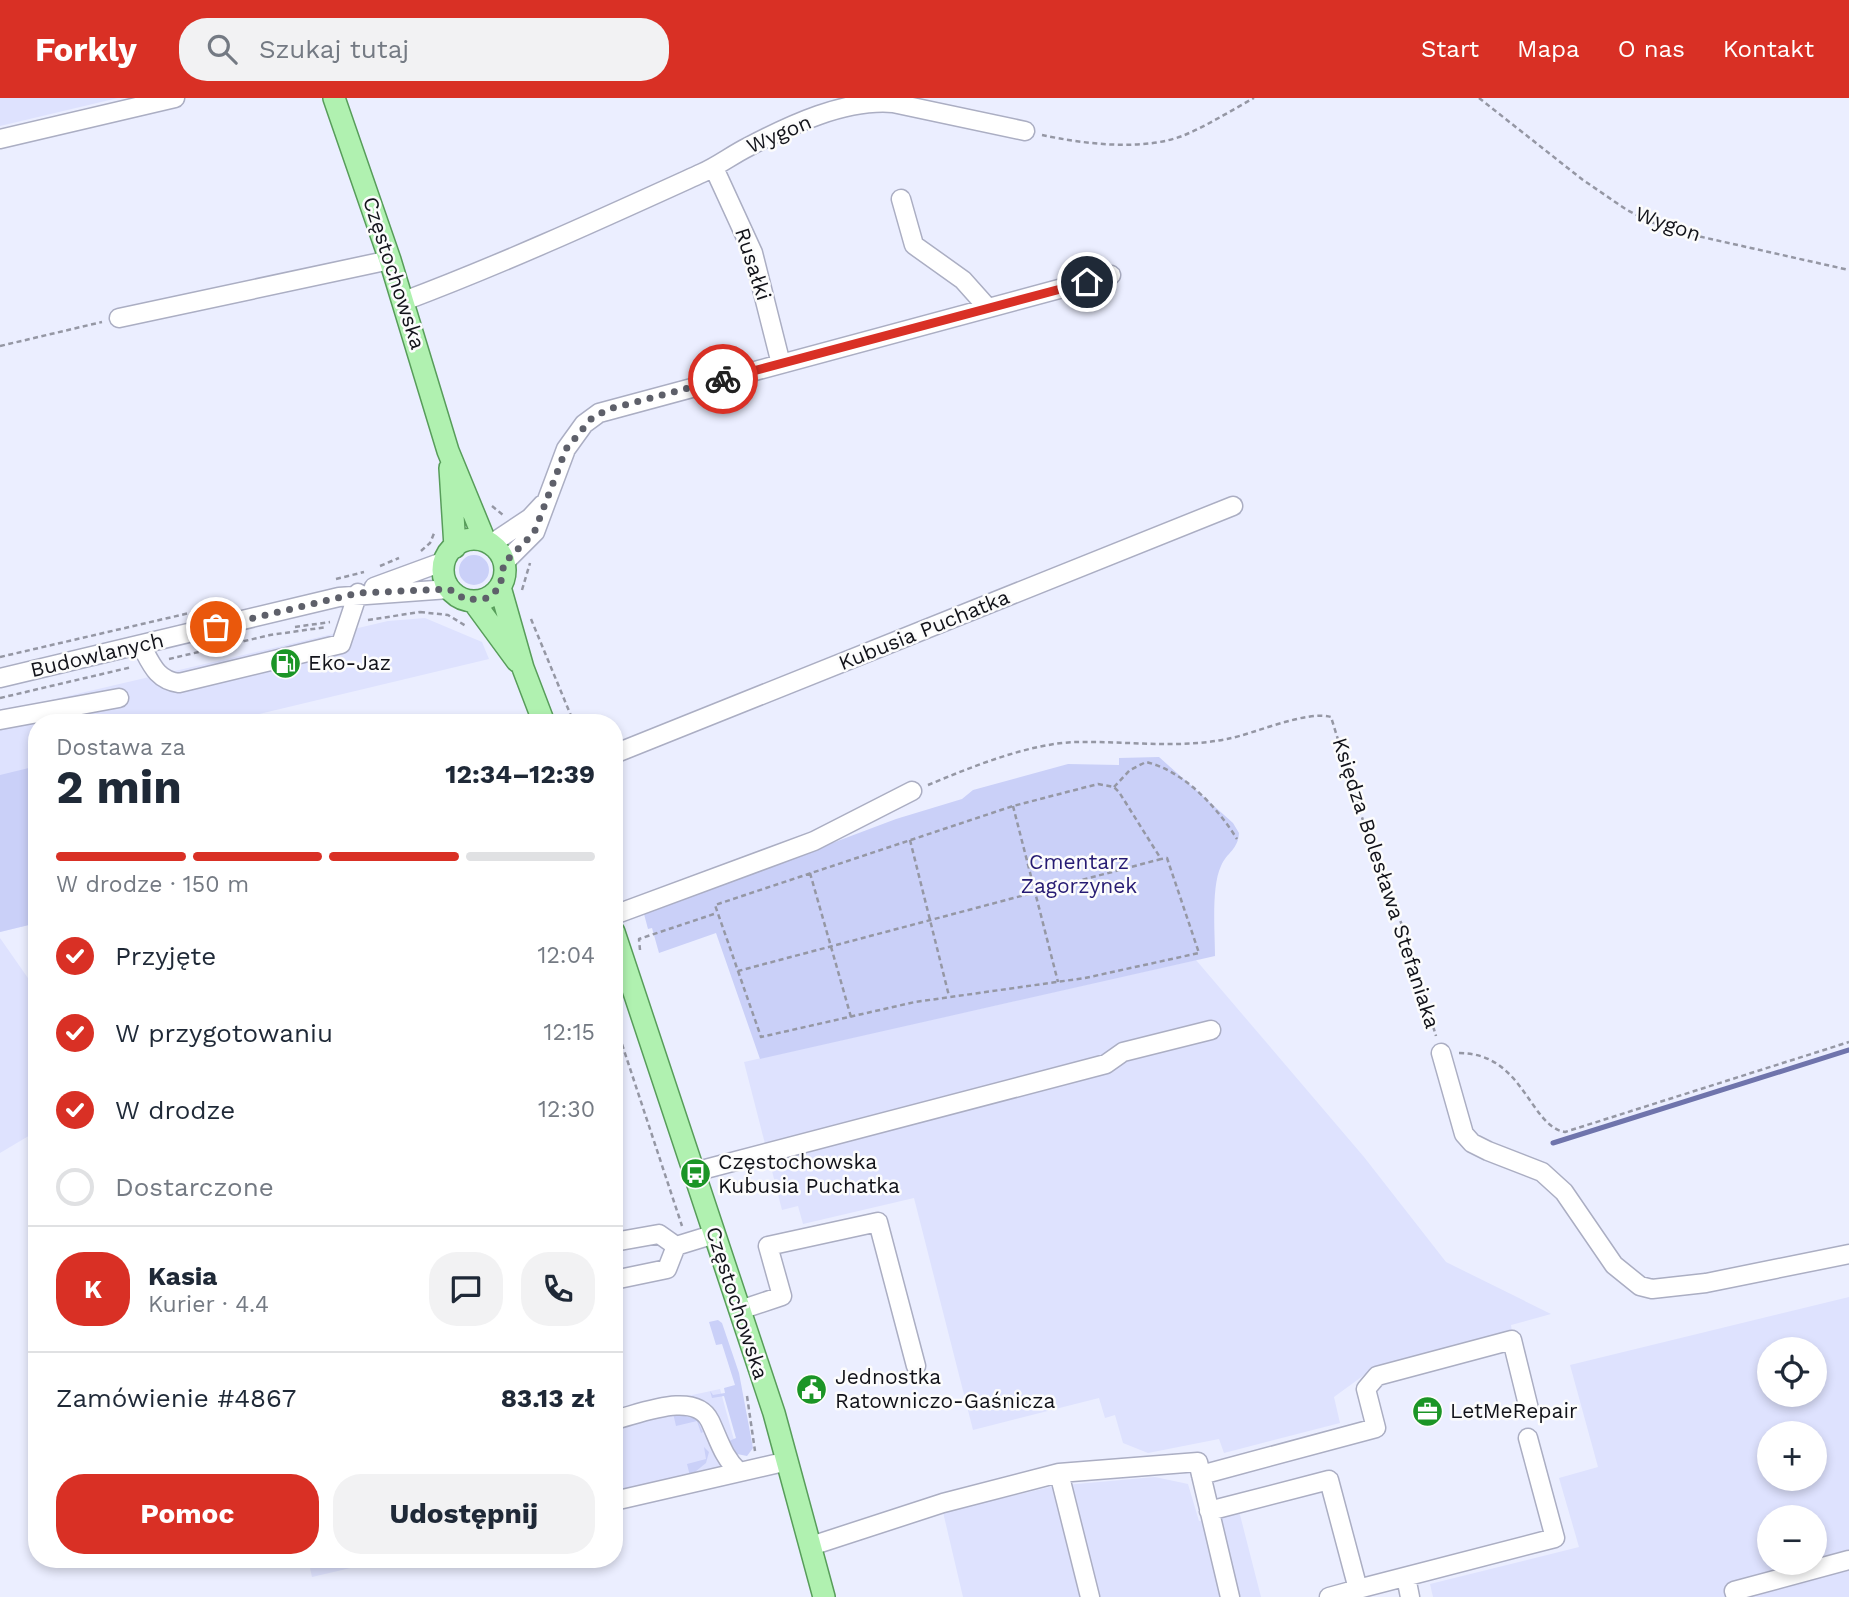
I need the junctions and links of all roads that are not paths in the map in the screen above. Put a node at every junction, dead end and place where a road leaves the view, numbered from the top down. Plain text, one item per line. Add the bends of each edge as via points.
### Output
1 (176, 98) edge
2 (334, 98) edge
3 (1025, 131) road end
4 (0, 139) edge
5 (714, 167) junction
6 (901, 199) dead end
7 (390, 260) junction
8 (1111, 275) dead end
9 (404, 301) junction
10 (988, 308) junction
11 (118, 318) road end
12 (781, 364) junction
13 (448, 451) junction
14 (1233, 506) dead end
15 (521, 536) junction
16 (488, 543) junction
17 (449, 554) junction
18 (504, 563) junction
19 (500, 587) junction
20 (449, 589) junction
21 (358, 593) junction
22 (472, 601) junction
23 (141, 645) junction
24 (523, 668) junction
25 (0, 678) edge
26 (119, 698) dead end
27 (32, 714) edge
28 (541, 714) edge
29 (28, 715) edge
30 (0, 720) edge
31 (623, 750) edge
32 (912, 792) road end
33 (623, 912) edge
34 (623, 959) edge
35 (1211, 1030) dead end
36 (1441, 1053) road end
37 (694, 1172) junction
38 (715, 1234) junction
39 (623, 1240) edge
40 (681, 1244) junction
41 (1849, 1254) edge
42 (623, 1278) edge
43 (740, 1310) junction
44 (916, 1366) dead end
45 (1530, 1409) dead end
46 (623, 1418) edge
47 (1528, 1438) dead end
48 (722, 1452) junction
49 (788, 1461) junction
50 (739, 1472) junction
51 (1059, 1473) junction
52 (1201, 1475) junction
53 (695, 1482) junction
54 (623, 1499) edge
55 (1209, 1511) junction
56 (811, 1546) junction
57 (1849, 1560) edge
58 (1406, 1577) junction
59 (1358, 1589) junction
60 (824, 1597) edge
61 (1090, 1597) edge
62 (1230, 1597) edge
63 (1329, 1597) edge
64 (1410, 1597) edge
65 (1736, 1597) edge

1 - 4 street
2 - 7 main road, Częstochowska
3 - 5 street, Wygon via 893,103 864,103 761,141
5 - 9 street, Wygon
5 - 12 street, Rusałki via 753,253
6 - 10 street via 914,245 973,288
7 - 9 main road, Częstochowska
7 - 11 street
8 - 10 street
9 - 13 main road, Częstochowska
10 - 12 street
12 - 15 street via 599,413 584,424 566,449 545,501
13 - 16 main road, Częstochowska
13 - 17 main road, Częstochowska
14 - 31 street, Kubusia Puchatka
15 - 16 street
15 - 18 street
16 - 17 main road via 469,540
16 - 18 main road
17 - 20 main road via 443,571
17 - 21 street, Budowlanych
18 - 19 main road
19 - 22 main road via 488,598
19 - 24 main road
20 - 21 street, Budowlanych
20 - 22 main road
21 - 23 street, Budowlanych
21 - 23 street via 341,644 179,683 158,676
22 - 24 main road
23 - 25 street, Budowlanych
24 - 28 main road
26 - 27 street
29 - 30 street
32 - 33 street via 814,841
34 - 37 main road, Częstochowska
35 - 37 street via 1124,1052 1106,1064
36 - 41 street via 1464,1134 1488,1151 1542,1172 1563,1192 1614,1265 1640,1286 1652,1289 1706,1283
37 - 38 main road, Częstochowska
38 - 40 street
38 - 43 main road, Częstochowska
39 - 40 street via 659,1234
40 - 42 street via 667,1269
43 - 44 street via 782,1296 768,1246 878,1222
43 - 49 main road, Częstochowska
45 - 52 street via 1512,1340 1377,1376 1366,1389 1376,1428
46 - 48 street via 690,1405 705,1414
47 - 58 street via 1555,1538
48 - 50 street
48 - 53 street
49 - 50 street
49 - 56 main road, Częstochowska
50 - 53 street
51 - 52 street via 1198,1462
51 - 56 street via 943,1503
51 - 61 street
52 - 55 street
53 - 54 street
55 - 59 street via 1329,1480
55 - 62 street
56 - 60 main road, Częstochowska
57 - 65 street via 1734,1591
58 - 59 street
58 - 64 street
59 - 63 street

